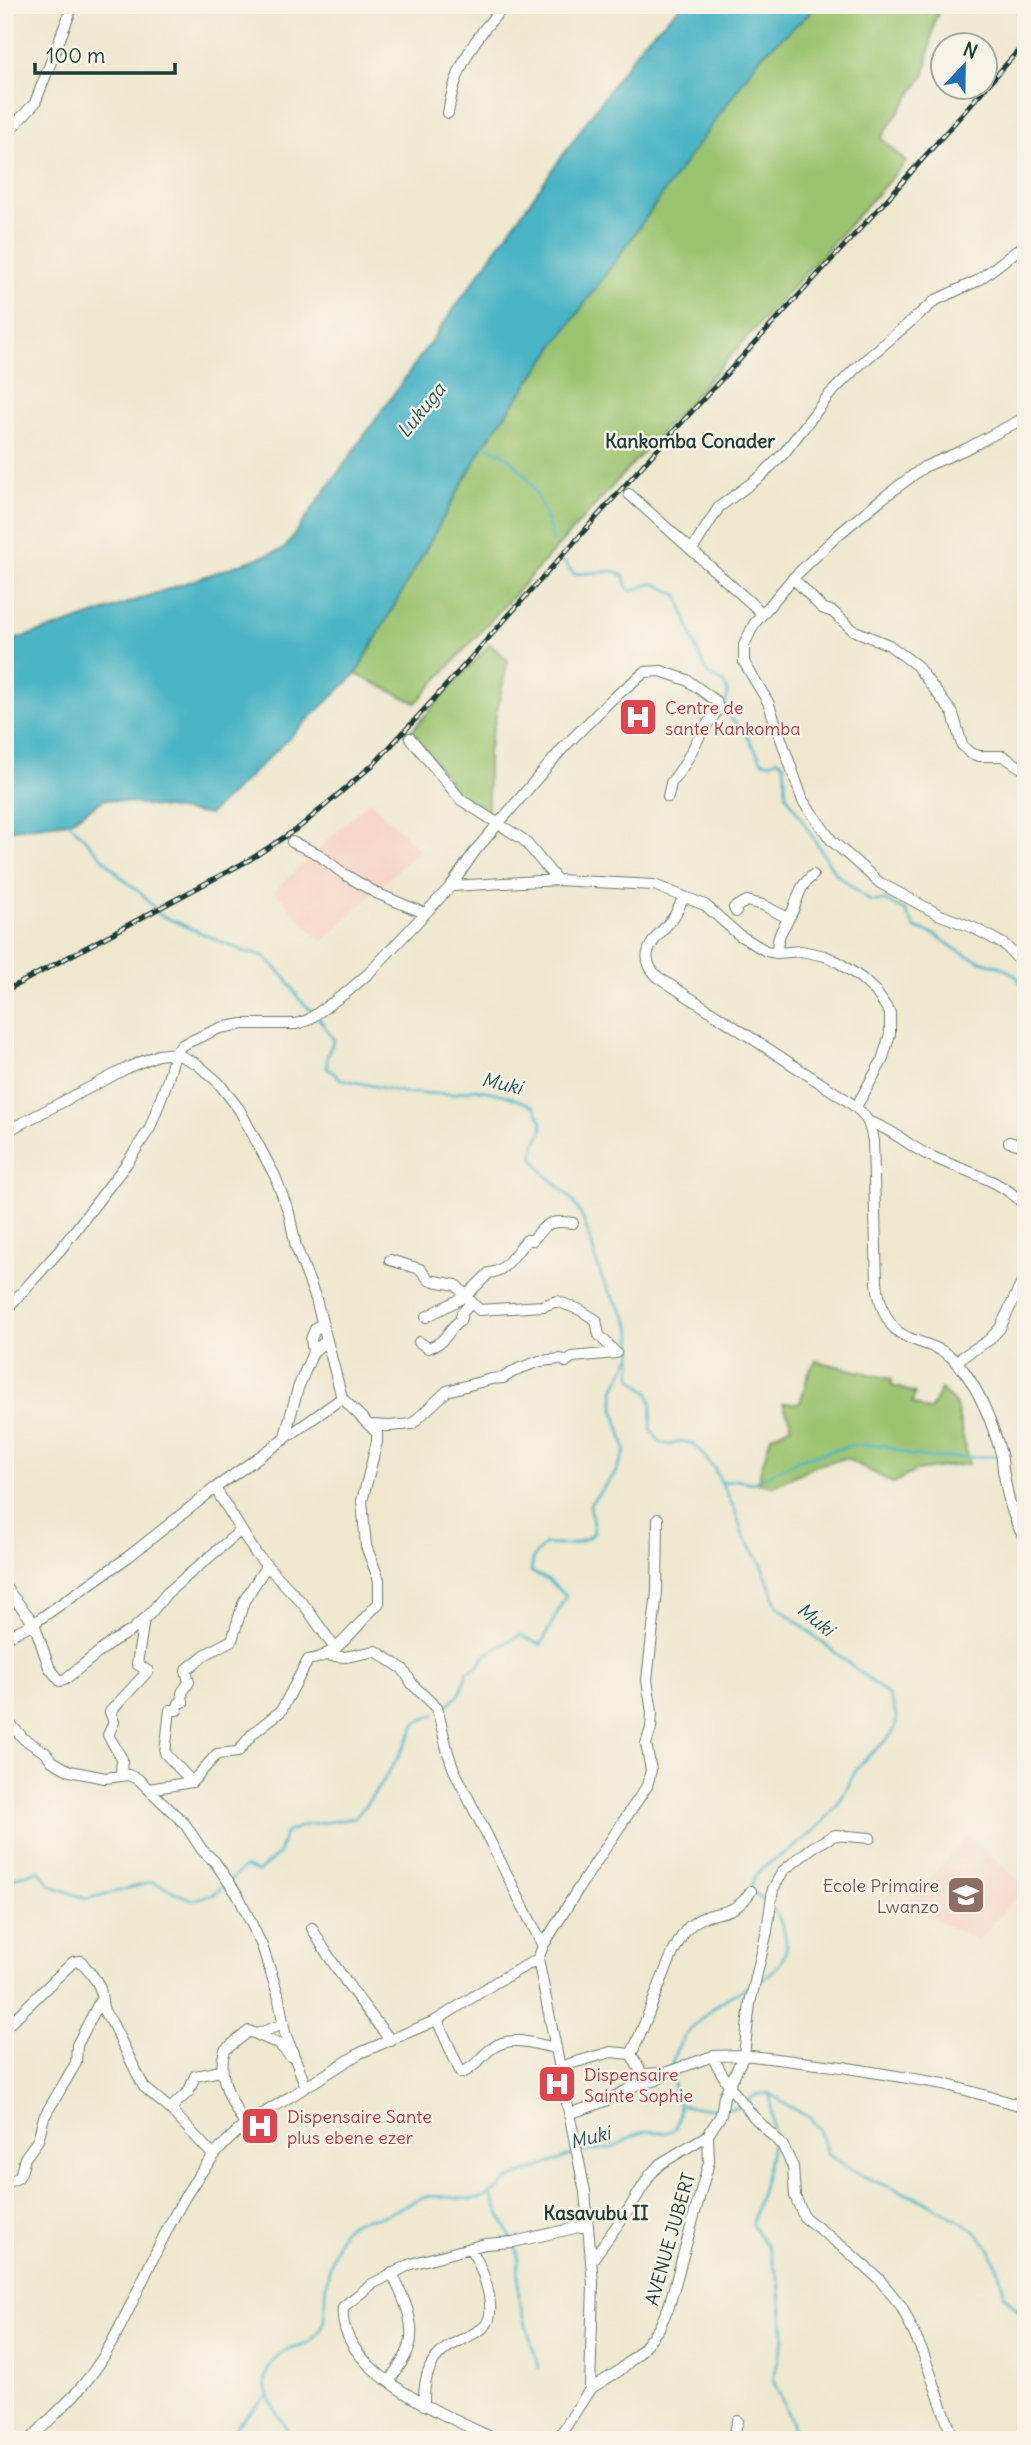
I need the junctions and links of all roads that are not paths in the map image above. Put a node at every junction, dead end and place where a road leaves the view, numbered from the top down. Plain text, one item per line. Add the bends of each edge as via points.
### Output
1 (73, 5) edge
2 (506, 5) edge
3 (448, 113) dead end
4 (5, 135) edge
5 (1026, 244) edge
6 (1026, 417) edge
7 (629, 494) dead end
8 (692, 550) junction
9 (793, 578) junction
10 (762, 613) junction
11 (410, 738) dead end
12 (1026, 771) edge
13 (668, 797) dead end
14 (498, 825) junction
15 (292, 842) dead end
16 (813, 875) dead end
17 (557, 880) junction
18 (451, 886) junction
19 (684, 898) junction
20 (736, 912) dead end
21 (424, 913) junction
22 (788, 918) junction
23 (777, 953) junction
24 (1026, 974) edge
25 (175, 1052) junction
26 (856, 1107) junction
27 (869, 1122) junction
28 (5, 1132) edge
29 (1009, 1142) dead end
30 (1026, 1146) edge
31 (1026, 1207) edge
32 (573, 1223) dead end
33 (390, 1260) dead end
34 (1026, 1274) edge
35 (469, 1300) junction
36 (5, 1311) edge
37 (426, 1317) dead end
38 (323, 1324) junction
39 (327, 1340) junction
40 (419, 1342) dead end
41 (313, 1352) junction
42 (956, 1361) junction
43 (342, 1398) junction
44 (370, 1424) junction
45 (284, 1440) junction
46 (215, 1488) junction
47 (658, 1519) dead end
48 (240, 1531) junction
49 (1026, 1541) edge
50 (267, 1566) junction
51 (5, 1587) edge
52 (144, 1619) junction
53 (34, 1623) junction
54 (5, 1638) edge
55 (334, 1647) junction
56 (324, 1655) junction
57 (5, 1722) edge
58 (121, 1774) junction
59 (192, 1782) junction
60 (149, 1789) junction
61 (870, 1838) dead end
62 (751, 1891) dead end
63 (312, 1928) dead end
64 (543, 1946) junction
65 (538, 1959) junction
66 (100, 2001) junction
67 (437, 2020) junction
68 (283, 2024) junction
69 (5, 2028) edge
70 (257, 2034) junction
71 (391, 2040) junction
72 (555, 2048) junction
73 (631, 2054) junction
74 (744, 2055) junction
75 (713, 2056) junction
76 (295, 2063) junction
77 (559, 2067) junction
78 (221, 2071) junction
79 (665, 2073) junction
80 (642, 2074) junction
81 (638, 2084) junction
82 (306, 2087) junction
83 (730, 2087) junction
84 (1026, 2107) edge
85 (170, 2109) junction
86 (570, 2113) junction
87 (245, 2125) junction
88 (708, 2135) junction
89 (213, 2155) junction
90 (5, 2183) edge
91 (588, 2225) junction
92 (470, 2249) junction
93 (592, 2260) junction
94 (391, 2273) junction
95 (389, 2382) junction
96 (590, 2389) junction
97 (424, 2405) junction
98 (738, 2421) dead end
99 (30, 2440) edge
100 (496, 2440) edge
101 (556, 2440) edge
102 (733, 2440) edge
103 (954, 2440) edge

1 - 4 street via 35,103
2 - 3 street via 480,35 458,73
5 - 8 street via 977,281 936,300 856,368 784,453 719,507
6 - 9 street via 925,467 839,534
7 - 8 street
8 - 10 street
9 - 10 street
9 - 12 street via 822,608 853,630 889,645 916,665 953,714 962,745 970,753 1003,756
10 - 24 street via 744,645 744,662 768,702 803,801 813,816 832,841 880,883 990,935 1018,959
11 - 14 street via 461,800
13 - 14 street via 671,783 718,710 716,701 687,680 661,671 645,673 611,699
14 - 17 street via 533,848
14 - 18 street
15 - 21 street via 376,893
16 - 22 street via 797,894
17 - 18 street
17 - 19 street via 654,885
18 - 21 street
19 - 23 street via 705,905 738,935
19 - 26 street via 649,947 649,968
20 - 22 street via 734,908 747,901
21 - 25 street via 369,973 308,1020 220,1028
22 - 23 street via 777,937
23 - 26 street via 801,951 838,962 876,992 890,1013 883,1061
25 - 28 street via 130,1067
25 - 36 street via 150,1128 135,1151 60,1250
25 - 38 street via 218,1082 258,1142 289,1213
26 - 27 street
27 - 31 street via 1000,1186
27 - 42 street via 879,1303 894,1329
29 - 30 street
32 - 35 street via 555,1221 541,1229 496,1272 489,1273
33 - 35 street via 420,1269 429,1280 456,1285
34 - 42 street via 1000,1328
35 - 37 street
35 - 40 street via 449,1335 428,1348
35 - 44 street via 479,1310 557,1301 596,1320 599,1335 616,1353 572,1357 566,1362 540,1361 503,1378 447,1391 412,1424
38 - 39 street
38 - 41 street via 316,1327 311,1339
39 - 41 street
39 - 43 street
41 - 45 street
42 - 49 street via 986,1409 1002,1457 1011,1510
43 - 44 street
43 - 45 street
44 - 55 street via 377,1442 362,1502 366,1546 379,1580 380,1599
45 - 46 street
46 - 48 street
46 - 53 street
47 - 64 street via 657,1592 647,1680 652,1720 646,1744 651,1770 647,1786
48 - 50 street
48 - 52 street via 167,1593
50 - 55 street via 305,1606
50 - 59 street via 244,1601 232,1640 186,1670 190,1682 182,1693 183,1702 177,1710 170,1710 165,1754
51 - 53 street
52 - 53 street via 60,1681 49,1667
52 - 58 street via 137,1664 148,1671 110,1712 114,1722 108,1735 122,1759
53 - 54 street
55 - 56 street
56 - 59 street via 308,1660 281,1711 238,1752 217,1754
56 - 64 street via 380,1652 403,1669 438,1708 454,1770
57 - 58 street via 70,1771 106,1778
58 - 60 street via 138,1779
59 - 60 street
60 - 68 street via 186,1824 239,1897 262,1945
61 - 74 street via 835,1835 783,1871 773,1889
62 - 73 street via 738,1907 691,1925
63 - 71 street via 328,1959
64 - 65 street
65 - 67 street
65 - 72 street
66 - 69 street via 97,1981 76,1960
66 - 85 street via 136,2076
66 - 90 street via 77,2045 76,2063 44,2116 21,2174
67 - 71 street
67 - 72 street via 461,2073 473,2069 491,2048 512,2039
68 - 70 street
68 - 76 street
70 - 76 street via 279,2044
70 - 78 street via 249,2031 225,2050
71 - 82 street via 360,2053
72 - 77 street
73 - 77 street via 611,2052
73 - 80 street
74 - 75 street
74 - 83 street
74 - 84 street via 944,2084
75 - 79 street
75 - 83 street
76 - 82 street
77 - 86 street
78 - 85 street via 195,2076
78 - 87 street
79 - 80 street
79 - 81 street via 658,2080
80 - 81 street
81 - 86 street via 600,2105
82 - 87 street
83 - 88 street
83 - 103 street via 783,2146 804,2217 879,2279 902,2307
85 - 89 street
86 - 91 street
87 - 89 street
88 - 93 street via 655,2170
88 - 96 street, AVENUE JUBERT via 709,2162 659,2328 640,2353
89 - 99 street via 173,2221 104,2355 72,2399
91 - 92 street
91 - 93 street
92 - 94 street
92 - 97 street via 485,2281 489,2320 431,2364 423,2384
93 - 96 street
94 - 95 street via 405,2302 411,2331 408,2348
94 - 95 street via 354,2296 342,2311 347,2337
95 - 97 street
96 - 101 street, AVENUE JUBERT
97 - 100 street
98 - 102 street

